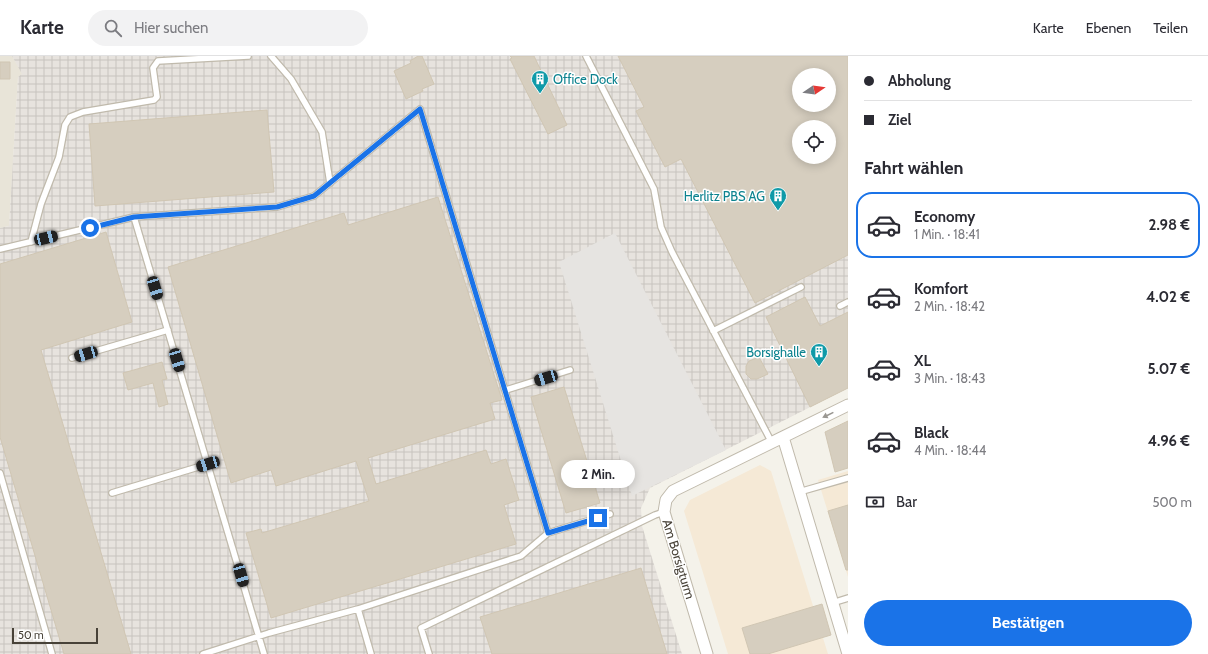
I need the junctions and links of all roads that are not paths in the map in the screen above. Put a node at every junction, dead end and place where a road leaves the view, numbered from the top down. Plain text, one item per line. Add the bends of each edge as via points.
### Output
1 (248, 56) edge
2 (270, 56) edge
3 (586, 56) edge
4 (330, 182) junction
5 (134, 217) junction
6 (31, 242) junction
7 (0, 249) edge
8 (801, 287) dead end
9 (848, 302) edge
10 (840, 306) dead end
11 (168, 330) junction
12 (713, 331) junction
13 (72, 358) dead end
14 (570, 370) dead end
15 (506, 390) junction
16 (848, 405) edge
17 (783, 437) junction
18 (772, 443) junction
19 (208, 464) junction
20 (0, 473) edge
21 (848, 478) edge
22 (799, 492) junction
23 (112, 493) dead end
24 (664, 512) junction
25 (610, 514) dead end
26 (548, 533) junction
27 (848, 598) edge
28 (832, 603) junction
29 (358, 609) junction
30 (259, 636) junction
31 (52, 654) edge
32 (203, 654) edge
33 (264, 654) edge
34 (372, 654) edge
35 (429, 654) edge
36 (707, 654) edge
37 (848, 654) edge

1 - 6 lane via 158,61 153,68 156,97 154,100 83,112 70,117 65,125 59,158
2 - 4 lane via 290,79 322,132
3 - 12 lane via 654,189 661,227
4 - 5 lane via 314,196 277,207
4 - 15 lane via 420,109
5 - 6 lane
5 - 11 lane
6 - 7 lane
8 - 12 lane
9 - 10 lane
11 - 13 lane
11 - 19 lane
12 - 18 lane
14 - 15 lane
15 - 26 lane
16 -> 17 street, Am Borsigturm
17 - 18 street, Am Borsigturm
17 - 22 street
18 - 24 street, Am Borsigturm via 673,491 666,500
19 - 23 lane
19 - 30 lane
20 - 31 lane
21 - 22 lane
22 - 28 street
24 - 35 lane via 421,628
24 - 36 street, Am Borsigturm
25 - 26 lane
26 - 29 lane via 521,556
27 - 28 lane
28 - 37 street
29 - 30 lane
29 - 34 lane
30 - 32 lane
30 - 33 lane

